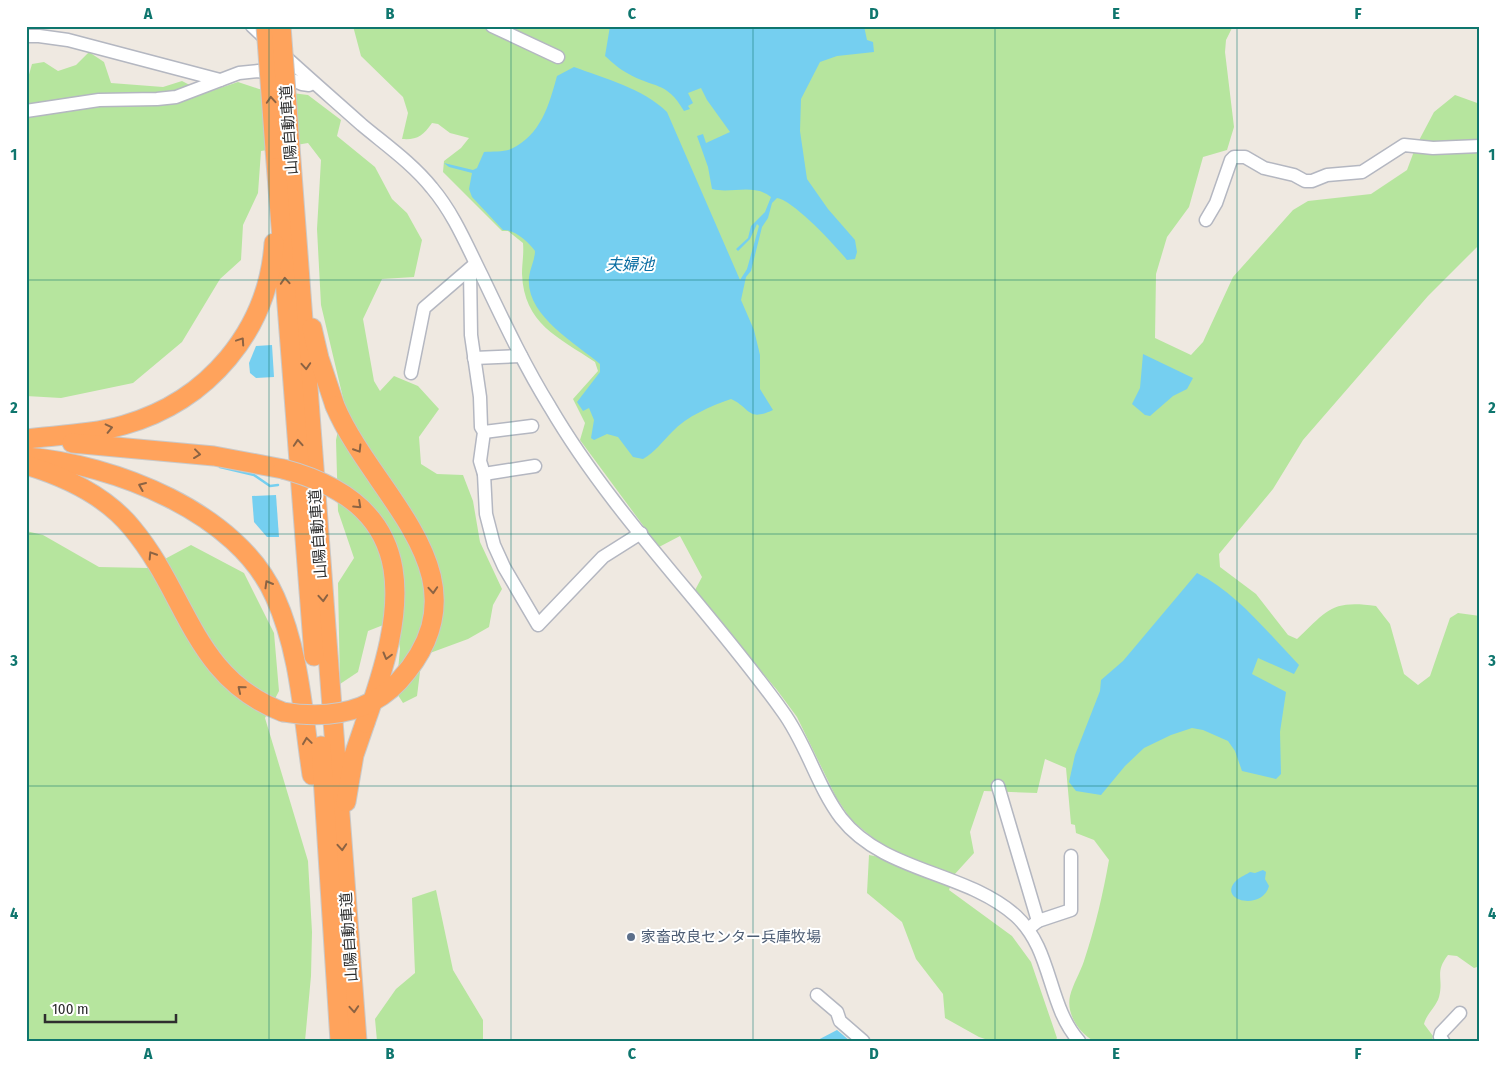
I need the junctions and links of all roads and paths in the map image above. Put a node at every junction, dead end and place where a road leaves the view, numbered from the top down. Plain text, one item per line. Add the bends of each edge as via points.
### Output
1 (252, 26) edge
2 (266, 26) edge
3 (281, 26) edge
4 (492, 26) edge
5 (26, 36) edge
6 (558, 57) dead end
7 (220, 80) junction
8 (313, 82) junction
9 (26, 111) edge
10 (1480, 146) edge
11 (283, 148) junction
12 (278, 177) junction
13 (295, 213) junction
14 (1206, 220) dead end
15 (473, 267) junction
16 (521, 356) junction
17 (474, 358) junction
18 (411, 373) dead end
19 (532, 426) dead end
20 (484, 432) junction
21 (26, 440) edge
22 (26, 457) edge
23 (26, 466) edge
24 (535, 466) dead end
25 (484, 474) junction
26 (641, 533) junction
27 (998, 786) dead end
28 (340, 824) junction
29 (1071, 856) dead end
30 (1038, 921) junction
31 (332, 928) junction
32 (1028, 930) junction
33 (817, 995) dead end
34 (1460, 1013) dead end
35 (340, 1041) edge
36 (357, 1041) edge
37 (863, 1041) edge
38 (1079, 1041) edge
39 (1443, 1041) edge

1 - 8 street
11 -> 2 highway, 山陽自動車道, bridge
3 - 11 highway, 山陽自動車道, bridge
4 - 6 street
5 - 7 street via 68,40
7 - 8 street via 239,73 258,72 281,75 302,84
7 - 9 street via 176,97 99,100
8 - 15 street via 431,186 457,224
10 - 14 street via 1433,148 1404,145 1362,172 1327,175 1312,181 1264,168 1245,157 1234,158
11 - 12 highway, 山陽自動車道
11 - 13 highway, 山陽自動車道
21 -> 12 highway via 101,430 151,416 172,406 215,375 248,331 267,287 274,249
31 -> 12 highway, 山陽自動車道
13 -> 23 highway, bridge via 313,331 336,406 355,444 406,517 427,556 434,595 428,633 410,668 382,696 346,712 326,716 283,712 246,694 214,662 146,545 115,510 77,485
13 -> 28 highway, 山陽自動車道
15 - 16 street
15 - 17 street via 471,335
15 - 18 street via 424,308
16 - 17 street
16 - 26 street via 552,411
17 - 20 street
19 - 20 street
20 - 25 street via 480,461
21 -> 28 highway, bridge via 172,451 283,469 327,484 354,501 374,524 388,553 396,586 394,623 383,672 354,755
31 -> 22 highway via 295,665 284,618 264,576 235,542 164,496 85,466
24 - 25 street
25 - 26 street via 486,514 494,545 538,625 603,557
26 - 32 street via 785,714 833,806 849,828 875,848 997,902
27 - 30 street
28 -> 36 highway, 山陽自動車道
29 - 30 street via 1071,910
30 - 32 street
31 - 35 highway, 山陽自動車道
32 - 38 street via 1044,958 1065,1021
33 - 37 street
34 - 39 street via 1441,1033

